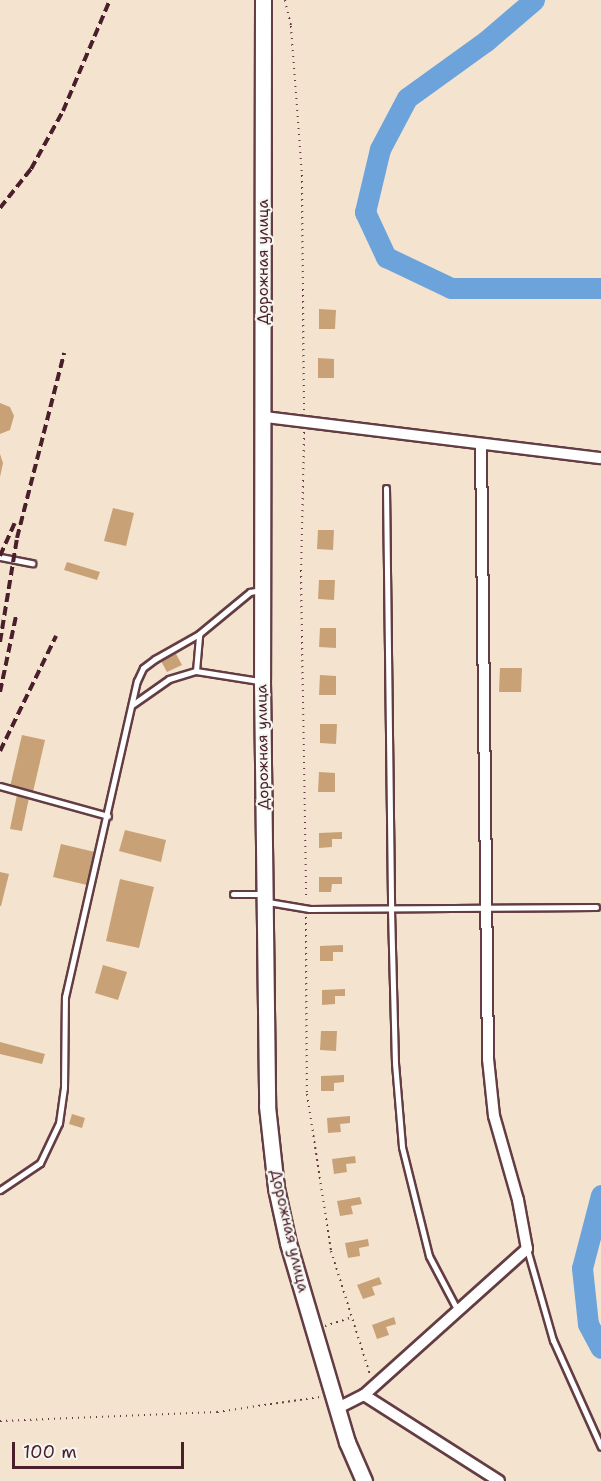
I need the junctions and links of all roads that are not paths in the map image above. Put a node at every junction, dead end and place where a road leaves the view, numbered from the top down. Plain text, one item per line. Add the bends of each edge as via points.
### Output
1 (263, 0) edge
2 (265, 417) junction
3 (481, 444) junction
4 (601, 458) edge
5 (386, 488) dead end
6 (0, 557) edge
7 (32, 563) dead end
8 (261, 590) junction
9 (199, 634) junction
10 (196, 671) junction
11 (262, 681) junction
12 (132, 705) junction
13 (0, 786) edge
14 (108, 816) junction
15 (233, 894) dead end
16 (266, 898) junction
17 (486, 907) junction
18 (596, 907) dead end
19 (391, 910) junction
20 (0, 1190) edge
21 (527, 1249) junction
22 (459, 1312) junction
23 (364, 1395) junction
24 (334, 1402) junction
25 (601, 1447) edge
26 (364, 1481) edge
27 (499, 1481) edge

1 - 2 street, Дорожная улица
2 - 3 street
2 - 8 street, Дорожная улица
3 - 4 street
3 - 17 street
5 - 19 lane
6 - 7 lane
8 - 9 lane via 250,592
8 - 11 street, Дорожная улица
9 - 10 lane
9 - 12 lane via 143,668
10 - 11 lane
10 - 12 lane via 169,679
11 - 16 street, Дорожная улица
12 - 14 lane
13 - 14 lane
14 - 20 lane via 65,997 64,1088 58,1123 40,1163
15 - 16 lane
16 - 19 lane via 306,908
16 - 24 street, Дорожная улица via 267,1106 276,1188
17 - 18 lane
17 - 19 lane
17 - 21 street via 488,1059 494,1116 518,1200
19 - 22 lane via 395,1063 402,1147 429,1256
21 - 22 street
21 - 25 lane via 553,1340
22 - 23 street
23 - 24 street
23 - 27 street
24 - 26 street, Дорожная улица

